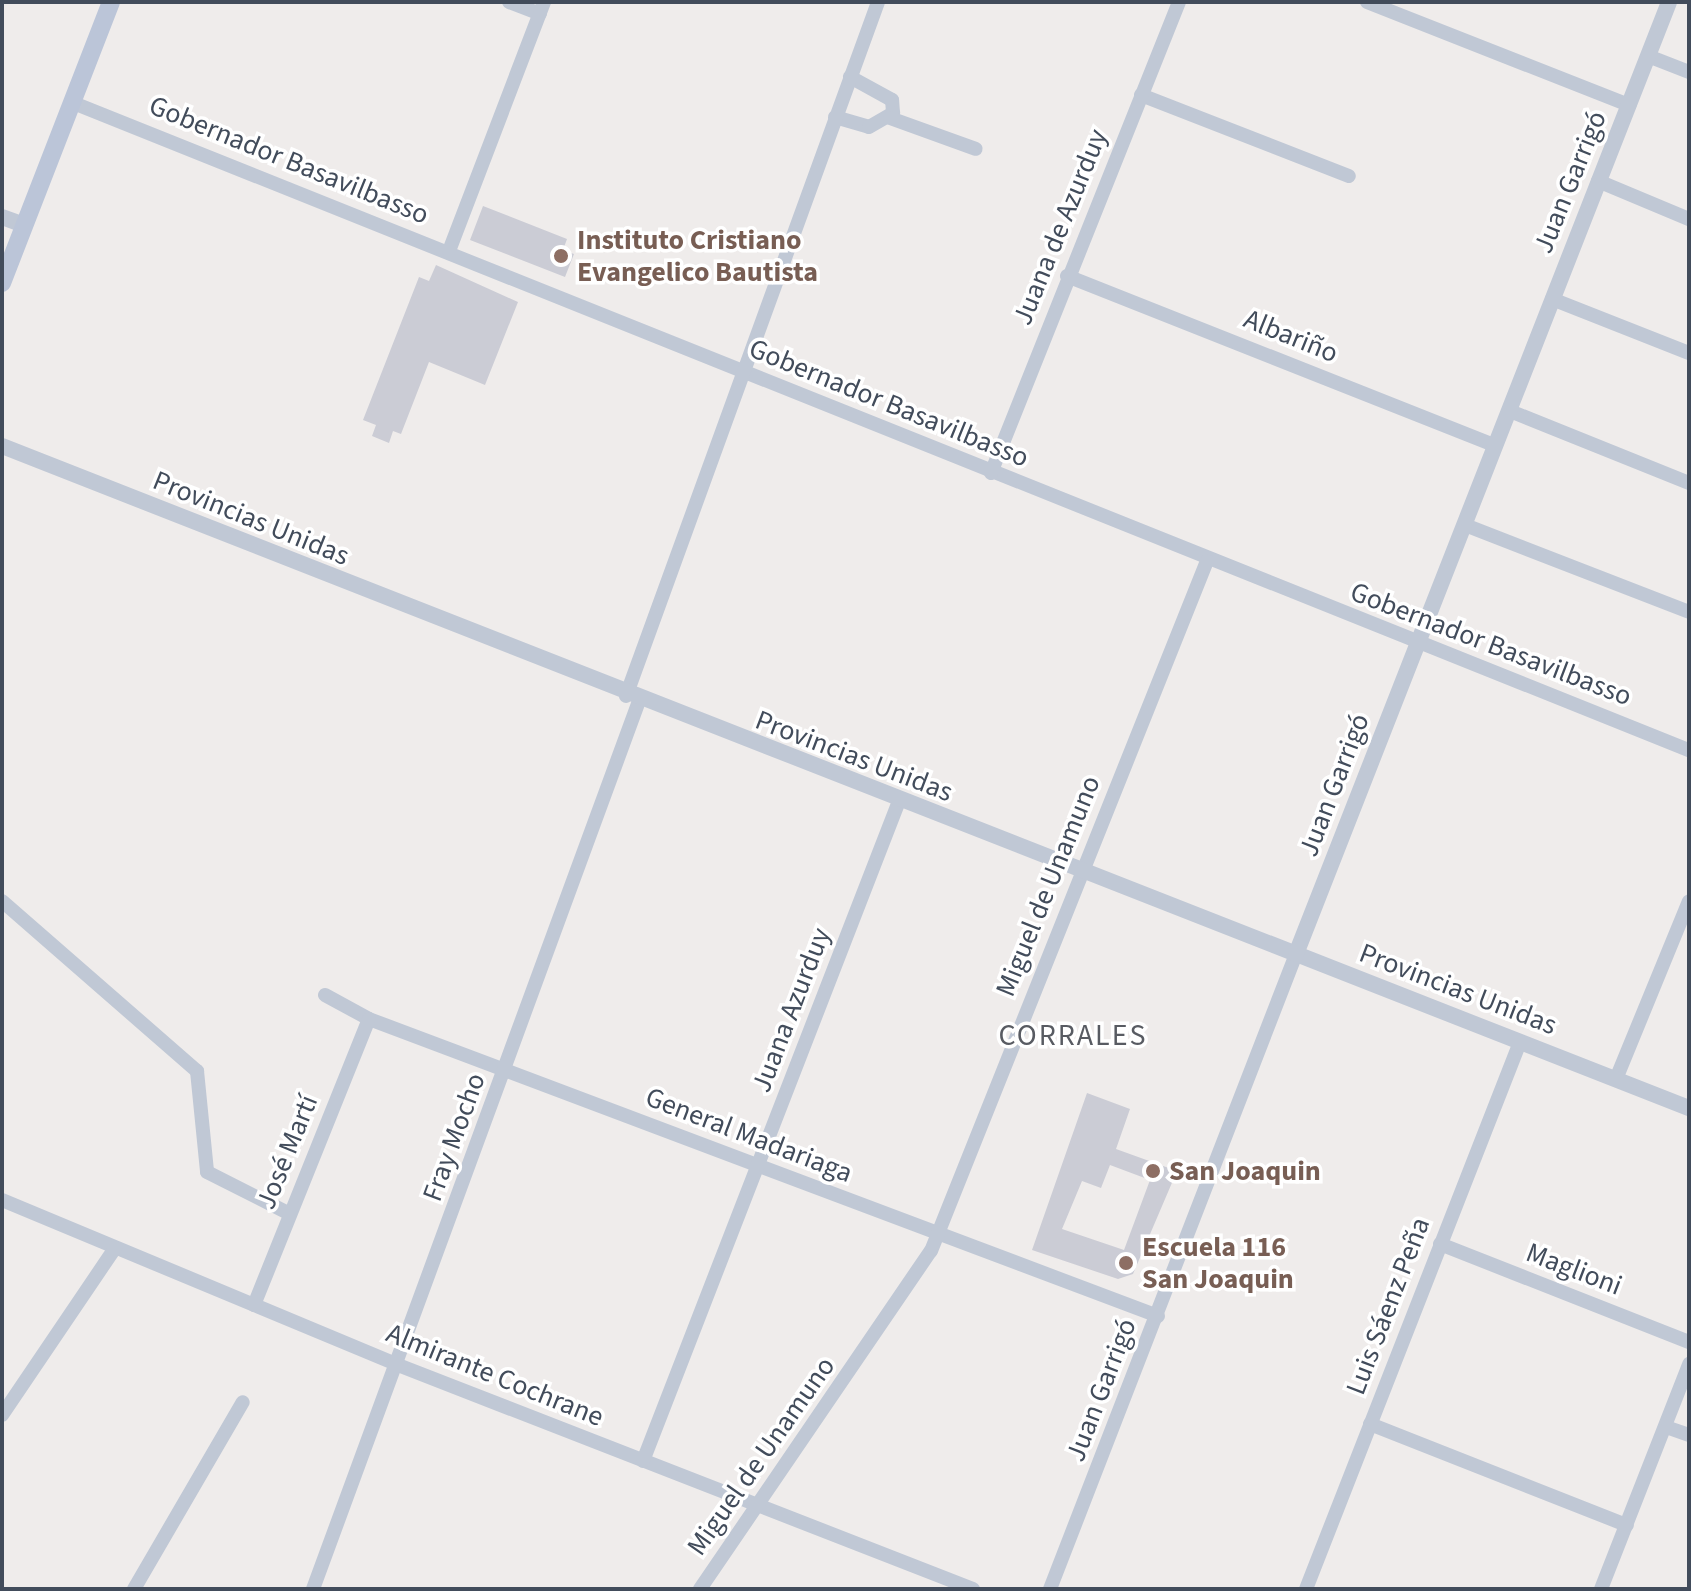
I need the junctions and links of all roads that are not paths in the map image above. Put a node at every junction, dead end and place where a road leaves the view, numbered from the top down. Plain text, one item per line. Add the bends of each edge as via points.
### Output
1 (111, 2) edge
2 (509, 2) edge
3 (878, 2) edge
4 (1179, 2) edge
5 (1367, 2) edge
6 (1669, 2) edge
7 (542, 8) edge
8 (1648, 56) junction
9 (1689, 72) edge
10 (850, 77) junction
11 (1141, 95) junction
12 (71, 102) junction
13 (1629, 105) junction
14 (835, 117) junction
15 (890, 118) junction
16 (976, 149) dead end
17 (1349, 176) dead end
18 (1598, 181) junction
19 (2, 217) edge
20 (1689, 219) edge
21 (24, 225) junction
22 (449, 251) junction
23 (1067, 276) junction
24 (2, 283) edge
25 (1552, 299) junction
26 (1689, 353) edge
27 (744, 372) junction
28 (1510, 411) junction
29 (2, 446) edge
30 (1496, 446) junction
31 (991, 473) junction
32 (1689, 483) edge
33 (1465, 525) junction
34 (1207, 561) junction
35 (1689, 612) edge
36 (1418, 642) junction
37 (633, 699) junction
38 (1689, 750) edge
39 (899, 801) junction
40 (1081, 874) junction
41 (2, 901) edge
42 (1689, 901) edge
43 (1296, 954) junction
44 (325, 995) dead end
45 (369, 1019) junction
46 (1520, 1042) junction
47 (507, 1069) junction
48 (1616, 1079) junction
49 (1689, 1108) edge
50 (758, 1167) junction
51 (2, 1200) edge
52 (290, 1214) junction
53 (938, 1235) junction
54 (1440, 1244) junction
55 (115, 1248) junction
56 (254, 1305) junction
57 (1158, 1316) junction
58 (1689, 1342) edge
59 (1689, 1364) edge
60 (398, 1365) junction
61 (243, 1402) dead end
62 (2, 1415) edge
63 (1370, 1424) junction
64 (1666, 1427) junction
65 (1689, 1435) edge
66 (643, 1461) junction
67 (759, 1507) junction
68 (1627, 1525) junction
69 (134, 1589) edge
70 (313, 1589) edge
71 (700, 1589) edge
72 (973, 1589) edge
73 (1050, 1589) edge
74 (1306, 1589) edge
75 (1601, 1589) edge

1 - 12 main road
2 - 7 street
3 - 10 street, Fray Mocho
4 - 11 street, Juana de Azurduy
5 - 13 street
6 - 8 street, Juan Garrigó
7 - 22 street
8 - 9 street
8 - 13 street, Juan Garrigó
10 - 14 street, Fray Mocho
10 - 15 street via 892,100
11 - 17 street
11 - 23 street, Juana de Azurduy
12 - 21 main road
12 - 22 street, Gobernador Basavilbasso
13 - 18 street, Juan Garrigó
14 - 15 street via 869,127
14 - 27 street, Fray Mocho
15 - 16 street
18 - 20 street
18 - 25 street, Juan Garrigó
19 - 21 street
21 - 24 main road
22 - 27 street, Gobernador Basavilbasso
23 - 30 street, Albariño
23 - 31 street, Juana de Azurduy
25 - 26 street
25 - 28 street, Juan Garrigó
27 - 31 street, Gobernador Basavilbasso
27 - 37 street, Fray Mocho
28 - 30 street, Juan Garrigó
28 - 32 street
29 - 37 street, Provincias Unidas
30 - 33 street, Juan Garrigó
31 - 34 street, Gobernador Basavilbasso
33 - 35 street
33 - 36 street, Juan Garrigó
34 - 36 street, Gobernador Basavilbasso
34 - 40 street, Miguel de Unamuno
36 - 38 street, Gobernador Basavilbasso
36 - 43 street, Juan Garrigó
37 - 39 street, Provincias Unidas
37 - 47 street, Fray Mocho
39 - 40 street, Provincias Unidas
39 - 50 street, Juana Azurduy
40 - 43 street, Provincias Unidas
40 - 53 street, Miguel de Unamuno
41 - 52 street via 197,1071 207,1172
42 - 48 street
43 - 46 street, Provincias Unidas
43 - 57 street, Juan Garrigó
44 - 45 street, General Madariaga
45 - 47 street, General Madariaga
45 - 52 street, José Martí
46 - 48 street, Provincias Unidas
46 - 54 street, Luis Sáenz Peña
47 - 50 street, General Madariaga
47 - 60 street, Fray Mocho
48 - 49 street, Provincias Unidas
50 - 53 street, General Madariaga
50 - 66 street, Juana Azurduy
51 - 55 street, Almirante Cochrane
52 - 56 street, José Martí
53 - 57 street, General Madariaga
53 - 67 street, Miguel de Unamuno
54 - 58 street, Maglioni
54 - 63 street, Luis Sáenz Peña
55 - 56 street, Almirante Cochrane
55 - 62 street
56 - 60 street, Almirante Cochrane
57 - 73 street, Juan Garrigó
59 - 64 street
60 - 66 street, Almirante Cochrane
60 - 70 street, Fray Mocho
61 - 69 street
63 - 68 street
63 - 74 street, Luis Sáenz Peña
64 - 65 street
64 - 68 street
66 - 67 street, Almirante Cochrane
67 - 71 street, Miguel de Unamuno
67 - 72 street, Almirante Cochrane
68 - 75 street

